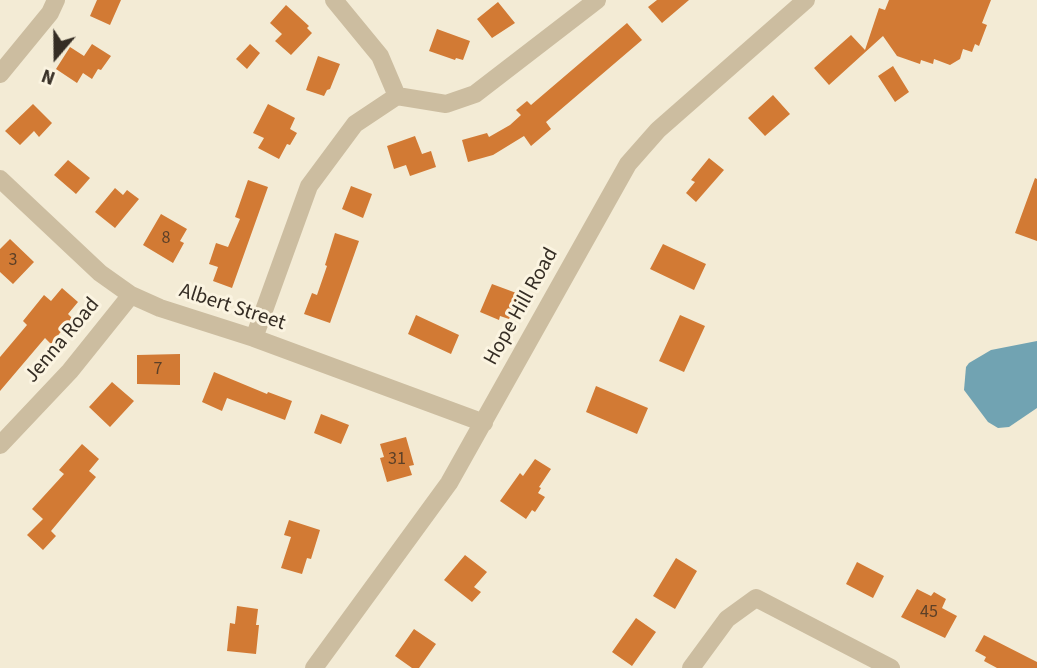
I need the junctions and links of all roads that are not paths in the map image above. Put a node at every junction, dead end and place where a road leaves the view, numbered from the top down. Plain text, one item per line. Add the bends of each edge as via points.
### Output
1 (56, 0) edge
2 (334, 0) edge
3 (597, 0) edge
4 (806, 0) edge
5 (0, 74) edge
6 (397, 96) junction
7 (0, 178) edge
8 (131, 295) junction
9 (254, 338) junction
10 (484, 423) junction
11 (0, 445) edge
12 (314, 668) edge
13 (691, 668) edge
14 (891, 668) edge

1 - 5 street
2 - 6 street via 380,56
3 - 6 street via 475,94 446,104
4 - 10 street, Hope Hill Road via 657,130 628,164
6 - 9 street via 355,124 309,186
7 - 8 street, Albert Street via 100,273
8 - 9 street, Albert Street
8 - 11 street, Jenna Road via 70,371
9 - 10 street, Albert Street
10 - 12 street, Hope Hill Road via 449,483
13 - 14 street via 727,619 756,598

